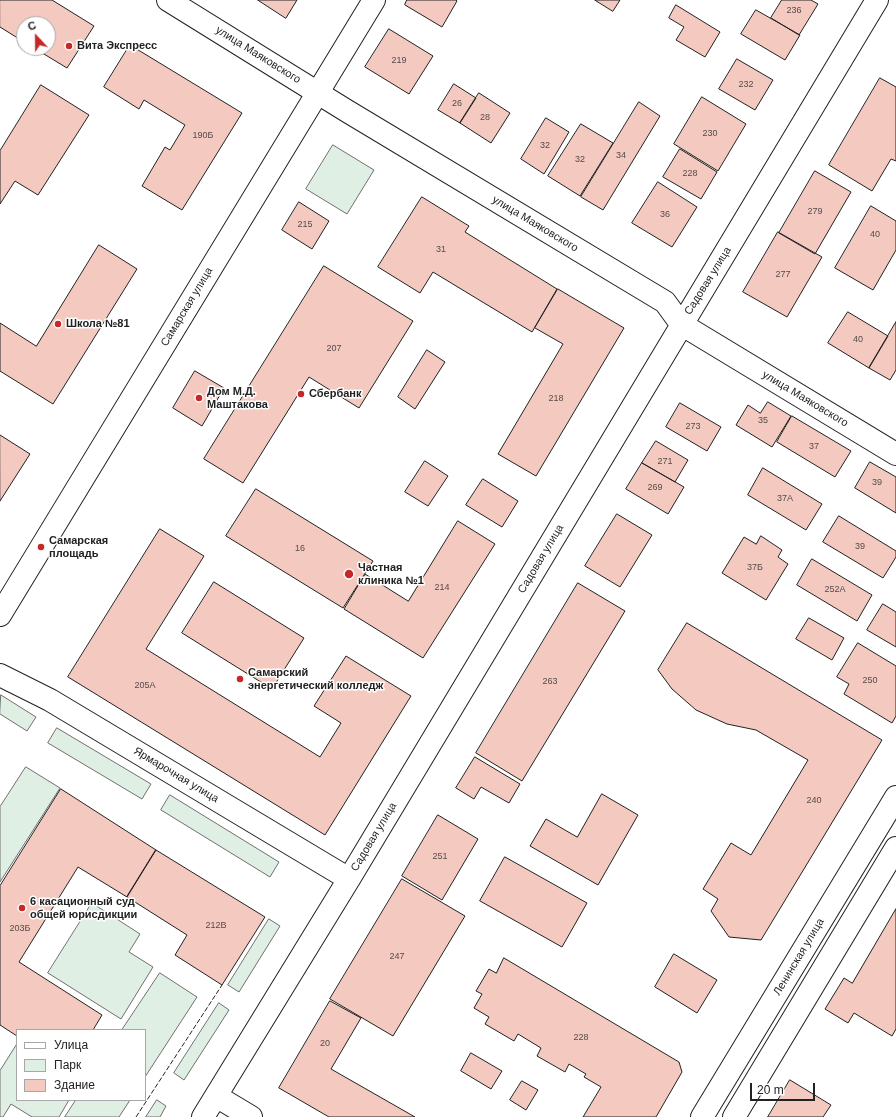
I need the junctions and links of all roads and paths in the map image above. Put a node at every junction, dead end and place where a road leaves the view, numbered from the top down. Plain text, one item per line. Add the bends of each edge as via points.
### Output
1 (168, 0) edge
2 (374, 0) edge
3 (877, 0) edge
4 (319, 92) junction
5 (681, 324) junction
6 (896, 454) edge
7 (0, 615) edge
8 (0, 675) edge
9 (896, 797) edge
10 (896, 848) edge
11 (349, 879) junction
12 (216, 1096) junction
13 (203, 1117) edge
14 (251, 1117) edge
15 (702, 1117) edge
16 (734, 1117) edge

1 - 4 street, улица Маяковского
2 - 4 street, Самарская улица
3 - 5 street, Садовая улица
4 - 5 street, улица Маяковского via 665,302
4 - 7 street, Самарская улица
5 - 6 street, улица Маяковского
5 - 11 street, Садовая улица via 673,342
8 - 11 street, Ярмарочная улица via 50,700
9 - 15 street, Ленинская улица
10 - 16 street
11 - 12 street, Садовая улица
12 - 13 street, Садовая улица
12 - 14 street

